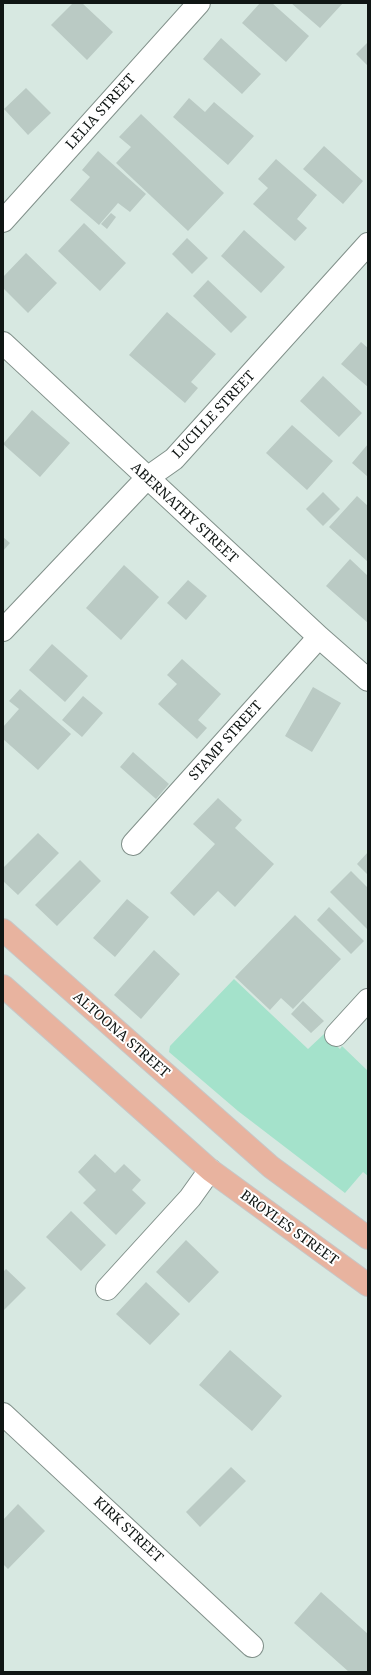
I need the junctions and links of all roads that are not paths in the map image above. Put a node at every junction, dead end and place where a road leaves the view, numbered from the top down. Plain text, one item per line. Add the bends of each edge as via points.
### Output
1 (199, 3) edge
2 (3, 221) edge
3 (368, 244) edge
4 (3, 343) edge
5 (146, 478) junction
6 (3, 630) edge
7 (319, 637) junction
8 (368, 680) edge
9 (133, 844) dead end
10 (3, 930) edge
11 (3, 986) edge
12 (368, 1000) edge
13 (336, 1035) dead end
14 (210, 1170) junction
15 (368, 1238) edge
16 (368, 1285) edge
17 (107, 1289) dead end
18 (3, 1414) edge
19 (252, 1646) dead end

1 - 2 street, LELIA STREET
3 - 5 street, LUCILLE STREET via 174,459
4 - 5 street, ABERNATHY STREET
5 - 6 street, LUCILLE STREET
5 - 7 street, ABERNATHY STREET
7 - 8 street, ABERNATHY STREET
7 - 9 street, STAMP STREET
10 - 15 main road, ALTOONA STREET via 271,1167
11 - 14 main road
12 - 13 street
14 - 16 main road, BROYLES STREET
14 - 17 street via 190,1198
18 - 19 street, KIRK STREET

